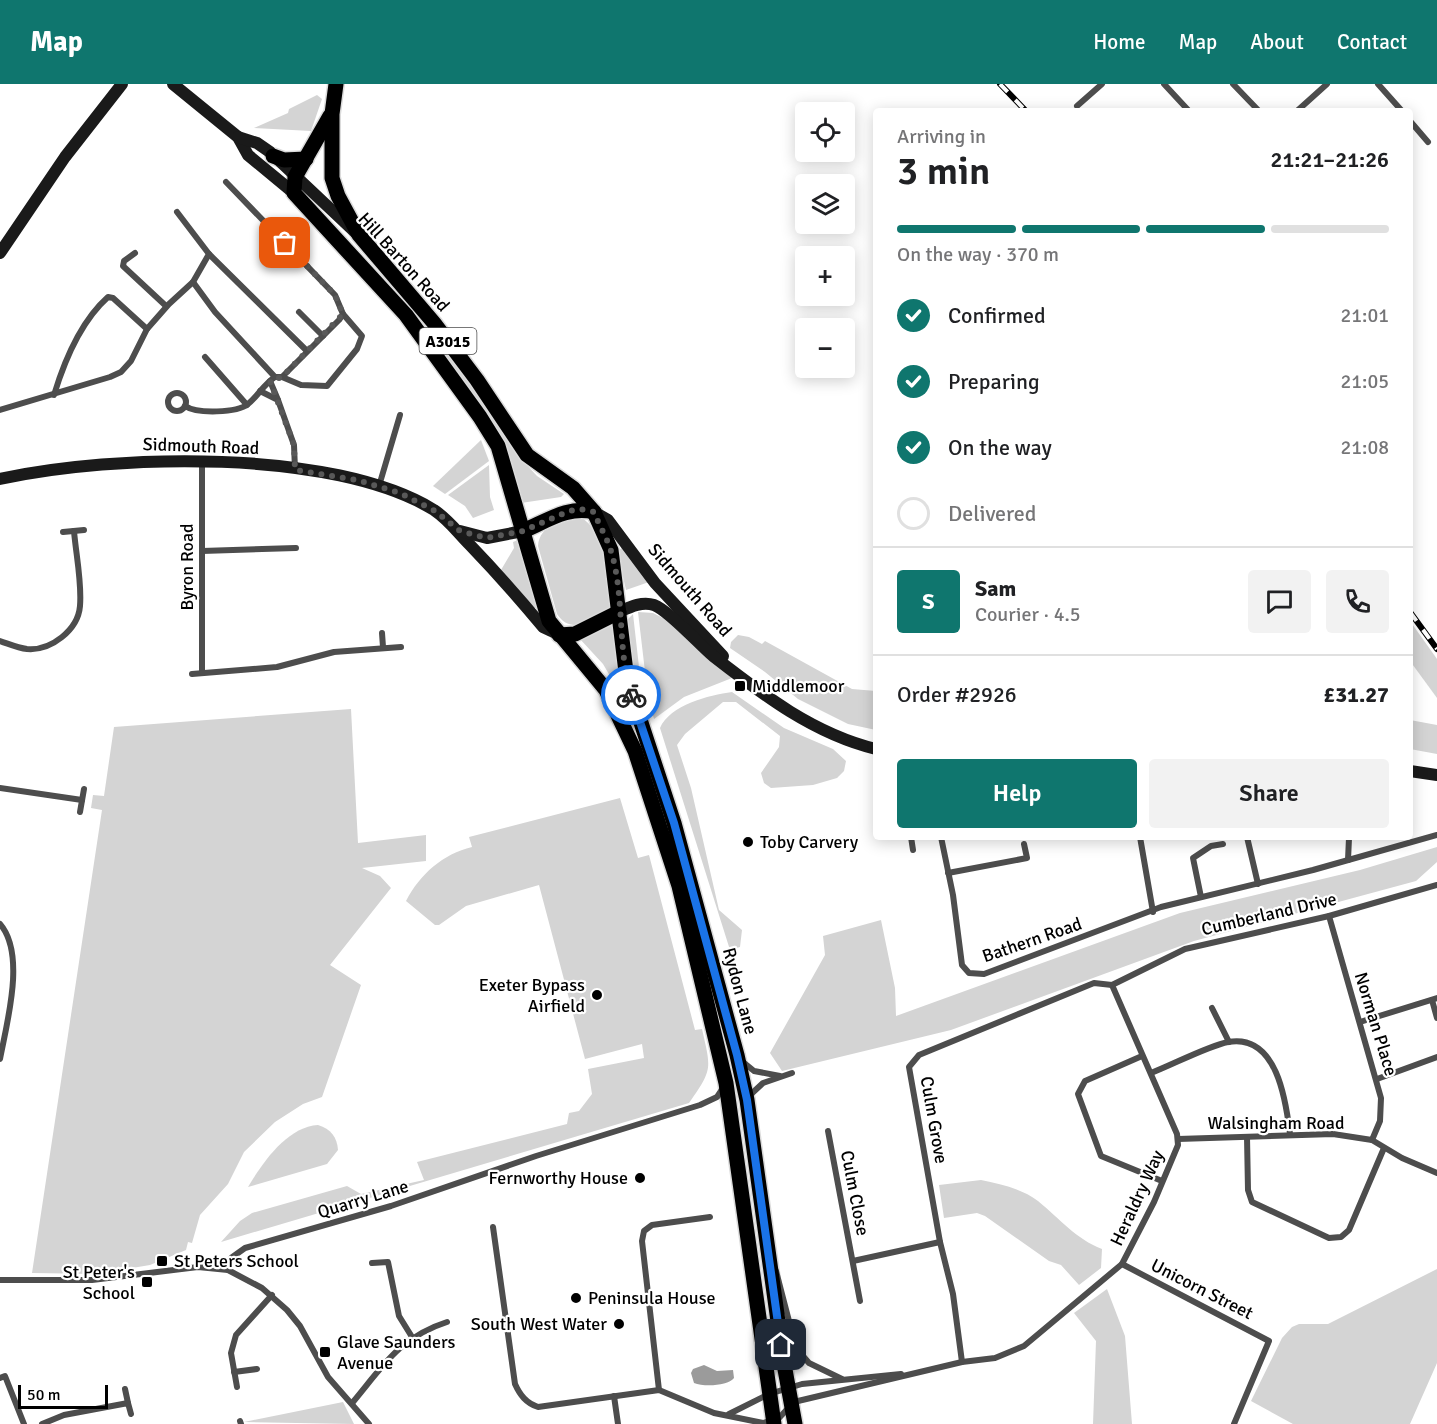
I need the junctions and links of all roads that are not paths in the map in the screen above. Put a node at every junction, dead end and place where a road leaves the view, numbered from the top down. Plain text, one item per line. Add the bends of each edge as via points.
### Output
1 (122, 84) edge
2 (173, 84) edge
3 (336, 84) edge
4 (1102, 84) edge
5 (1164, 84) edge
6 (1233, 84) edge
7 (1327, 84) edge
8 (1378, 84) edge
9 (1077, 106) dead end
10 (1186, 108) edge
11 (1255, 108) edge
12 (1300, 108) edge
13 (1398, 108) edge
14 (332, 114) junction
15 (1413, 124) edge
16 (238, 137) junction
17 (1428, 142) dead end
18 (273, 156) junction
19 (306, 159) junction
20 (295, 177) junction
21 (226, 182) dead end
22 (294, 193) junction
23 (177, 212) dead end
24 (358, 235) junction
25 (0, 253) edge
26 (135, 253) dead end
27 (209, 254) junction
28 (193, 282) junction
29 (166, 306) junction
30 (298, 312) dead end
31 (343, 314) junction
32 (147, 329) junction
33 (323, 336) junction
34 (307, 351) junction
35 (205, 357) dead end
36 (276, 378) junction
37 (260, 392) junction
38 (54, 395) junction
39 (278, 400) junction
40 (248, 405) junction
41 (185, 406) dead end
42 (0, 410) edge
43 (400, 415) dead end
44 (202, 462) junction
45 (295, 470) junction
46 (0, 479) edge
47 (379, 486) junction
48 (594, 512) junction
49 (84, 530) dead end
50 (74, 531) junction
51 (460, 531) junction
52 (523, 531) junction
53 (63, 532) dead end
54 (296, 548) dead end
55 (202, 551) junction
56 (619, 612) junction
57 (382, 633) dead end
58 (559, 635) junction
59 (0, 641) edge
60 (383, 647) junction
61 (401, 647) dead end
62 (732, 669) junction
63 (202, 672) junction
64 (192, 674) dead end
65 (873, 748) edge
66 (1413, 771) edge
67 (1437, 775) edge
68 (0, 788) edge
69 (84, 789) dead end
70 (82, 800) junction
71 (80, 813) dead end
72 (1437, 835) edge
73 (911, 840) edge
74 (942, 840) edge
75 (1141, 840) edge
76 (1248, 840) edge
77 (1349, 840) edge
78 (1024, 844) dead end
79 (1223, 844) dead end
80 (913, 850) dead end
81 (1027, 858) junction
82 (1348, 860) junction
83 (1029, 866) dead end
84 (948, 873) junction
85 (1258, 884) junction
86 (1437, 885) edge
87 (1201, 897) junction
88 (1153, 912) junction
89 (1329, 916) junction
90 (0, 924) edge
91 (1112, 985) junction
92 (1434, 999) edge
93 (1212, 1008) dead end
94 (1437, 1018) edge
95 (1360, 1022) junction
96 (1229, 1042) junction
97 (737, 1055) junction
98 (1142, 1056) junction
99 (1437, 1057) edge
100 (0, 1059) edge
101 (792, 1073) dead end
102 (1151, 1073) junction
103 (781, 1076) junction
104 (1377, 1078) junction
105 (726, 1083) junction
106 (747, 1100) junction
107 (828, 1131) dead end
108 (1290, 1134) junction
109 (1247, 1137) junction
110 (1178, 1138) junction
111 (1372, 1140) junction
112 (1384, 1148) junction
113 (1437, 1173) edge
114 (1162, 1181) junction
115 (710, 1217) dead end
116 (493, 1227) dead end
117 (940, 1242) junction
118 (397, 1260) dead end
119 (853, 1261) junction
120 (388, 1262) junction
121 (372, 1263) dead end
122 (1122, 1264) junction
123 (769, 1265) junction
124 (228, 1270) junction
125 (0, 1280) edge
126 (272, 1295) junction
127 (860, 1301) dead end
128 (447, 1322) dead end
129 (411, 1337) junction
130 (962, 1362) junction
131 (257, 1369) dead end
132 (234, 1372) junction
133 (15, 1373) dead end
134 (911, 1374) junction
135 (3, 1377) edge
136 (843, 1380) junction
137 (237, 1387) dead end
138 (788, 1388) junction
139 (125, 1389) dead end
140 (659, 1390) junction
141 (769, 1394) junction
142 (614, 1396) junction
143 (353, 1402) junction
144 (128, 1403) junction
145 (792, 1404) junction
146 (131, 1414) dead end
147 (728, 1414) junction
148 (774, 1422) edge
149 (24, 1424) edge
150 (42, 1424) edge
151 (369, 1424) edge
152 (618, 1424) edge
153 (795, 1424) edge
154 (1234, 1424) edge

1 - 25 main road
2 - 16 main road, Hill Barton Road
3 - 14 main road, A3015
4 - 9 street
5 - 10 street
6 - 11 street
7 - 12 street
8 - 13 street
14 - 19 main road, A3015
14 - 24 main road, A3015 via 332,178
15 - 17 street
16 - 18 main road, Hill Barton Road via 257,143
16 - 22 main road, Hill Barton Road via 248,155
18 - 19 main road
18 - 20 main road, Hill Barton Road
19 - 20 main road, A3015
20 - 22 main road, A3015
20 - 24 main road, Hill Barton Road
21 - 31 street via 335,295
22 - 52 main road, Hill Barton Road / A3015 via 406,315 480,417 498,446
23 - 27 street
24 - 48 main road, Hill Barton Road / A3015 via 440,331 527,454 573,488
26 - 29 street via 123,266
27 - 28 street
27 - 34 street
28 - 29 street
28 - 36 street
29 - 32 street
30 - 33 street
31 - 33 street
31 - 36 street via 362,336 357,349 327,386 301,385
32 - 38 street via 121,372
32 - 38 street via 108,297 75,343
33 - 34 street
34 - 36 street
35 - 40 street
36 - 37 street
36 - 39 street
37 - 39 street
37 - 40 street
38 - 42 street
39 - 45 street via 294,445
40 - 41 street via 202,412
43 - 47 street
44 - 45 main road, Sidmouth Road
44 - 46 main road, Sidmouth Road via 82,466
44 - 55 street, Byron Road
45 - 47 main road, Sidmouth Road
47 - 51 main road, Sidmouth Road via 435,511
48 - 52 main road via 569,511
48 - 56 main road, Hill Barton Road via 611,550
48 - 62 main road, Sidmouth Road via 608,520 656,583
49 - 50 street
50 - 53 street
50 - 59 street via 80,605 73,625 57,641 36,649
51 - 52 main road, Sidmouth Road via 487,538
51 - 58 main road, Sidmouth Road via 543,627
52 - 58 main road, Hill Barton Road via 549,621
54 - 55 street
55 - 63 street, Byron Road
56 - 58 main road via 575,634
56 - 62 main road, Sidmouth Road via 640,604 656,605
56 - 97 main road, Rydon Lane via 630,694 674,823
57 - 60 street
58 - 105 main road, Rydon Lane via 606,690 639,762 679,886
60 - 61 street
60 - 63 street via 334,652 277,667
62 - 65 main road, Sidmouth Road via 789,712 828,733
63 - 64 street
66 - 67 main road
68 - 70 street
69 - 70 street
70 - 71 street
72 - 82 street, Bathern Road
73 - 80 street
74 - 84 street, Bathern Road
75 - 88 street
76 - 85 street
77 - 82 street
78 - 81 street
79 - 87 street via 1211,846 1193,858
81 - 83 street
81 - 84 street
82 - 85 street, Bathern Road
84 - 88 street, Bathern Road via 959,954 969,973 984,974
85 - 87 street, Bathern Road
86 - 89 street, Cumberland Drive
87 - 88 street, Bathern Road
89 - 91 street, Cumberland Drive via 1185,949
89 - 95 street, Norman Place
90 - 100 street via 10,936 14,964
91 - 98 street, Heraldry Way
91 - 117 street, Culm Grove via 1094,983 913,1061 909,1067
92 - 94 street
92 - 95 street
93 - 96 street
95 - 104 street, Norman Place
96 - 102 street
96 - 108 street via 1248,1044 1268,1057 1285,1096
97 - 103 street via 754,1071
97 - 106 main road, Rydon Lane
98 - 102 street, Heraldry Way
98 - 114 street via 1085,1081 1078,1094 1101,1156
99 - 104 street
101 - 103 street
102 - 110 street, Heraldry Way
103 - 106 street via 755,1088
104 - 111 street, Norman Place via 1382,1111
105 - 124 street, Quarry Lane via 717,1097 700,1105 391,1206 245,1248 231,1258
105 - 141 main road, Rydon Lane
106 - 123 main road, Rydon Lane
107 - 119 street, Culm Close
108 - 109 street, Walsingham Road
108 - 111 street, Walsingham Road via 1333,1134
109 - 110 street, Walsingham Road
109 - 112 street via 1248,1190 1252,1202 1329,1238 1341,1237 1349,1230
110 - 114 street, Heraldry Way
111 - 112 street, Walsingham Road
112 - 113 street, Walsingham Road
114 - 122 street, Heraldry Way
115 - 140 street via 652,1226 644,1231
116 - 142 street via 506,1331 519,1393 538,1407
117 - 119 street, Culm Close
117 - 130 street, Culm Grove via 953,1294
118 - 120 street
119 - 127 street, Culm Close
120 - 121 street
120 - 129 street via 399,1316
122 - 130 street, Heraldry Way via 1018,1350 995,1358
122 - 154 street, Unicorn Street via 1269,1341
123 - 136 street via 778,1273 796,1348 809,1363
123 - 138 main road, Rydon Lane
124 - 125 street via 198,1267 92,1280
124 - 126 street
126 - 132 street via 236,1335 231,1353
126 - 143 street via 300,1326 328,1377
128 - 129 street
129 - 143 street via 390,1355
130 - 134 street, Heraldry Way
131 - 132 street
132 - 137 street
133 - 135 street
134 - 136 street, Heraldry Way
134 - 145 street, Heraldry Way
135 - 149 street
136 - 138 street, Heraldry Way
138 - 141 street
138 - 145 main road, Rydon Lane
139 - 144 street
140 - 142 street
140 - 147 street via 714,1413
141 - 147 street
141 - 148 main road, Rydon Lane
142 - 152 street
143 - 151 street
144 - 146 street
144 - 150 street via 64,1415
145 - 148 street
145 - 153 main road, Rydon Lane
147 - 148 street

